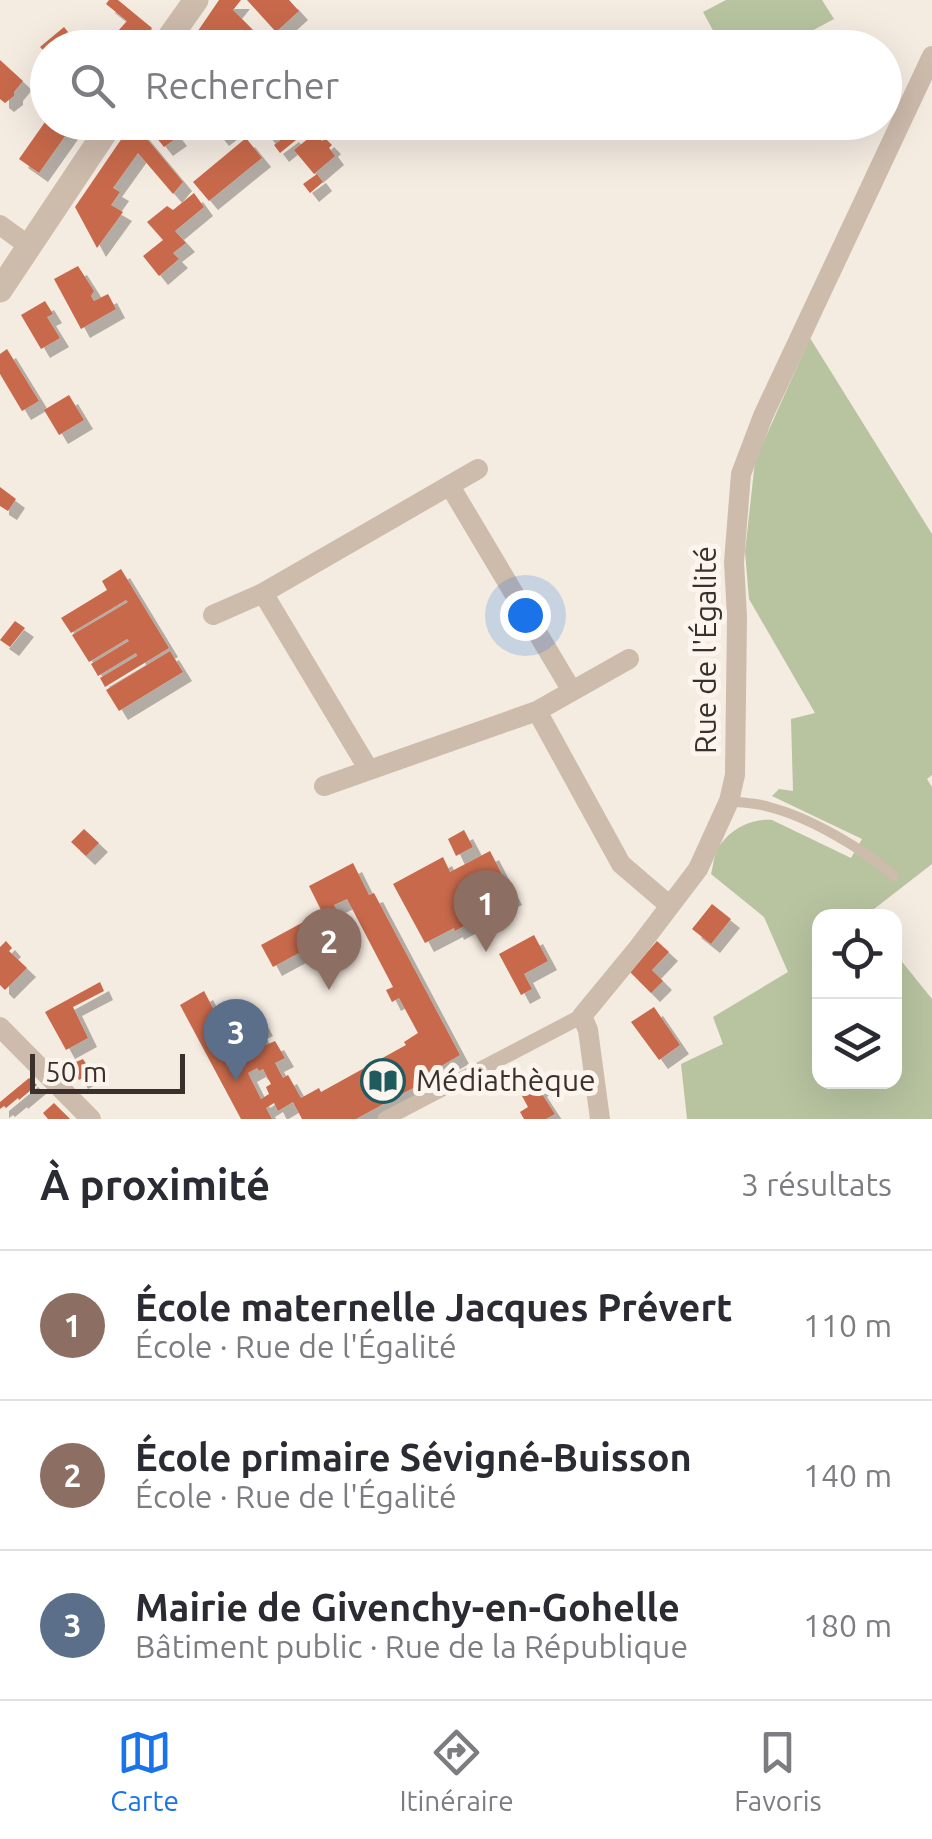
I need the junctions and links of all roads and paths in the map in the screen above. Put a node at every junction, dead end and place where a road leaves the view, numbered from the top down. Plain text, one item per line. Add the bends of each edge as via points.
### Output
1 (196, 0) edge
2 (175, 30) edge
3 (932, 56) edge
4 (902, 120) edge
5 (100, 140) edge
6 (893, 140) edge
7 (0, 225) edge
8 (29, 246) junction
9 (0, 290) edge
10 (478, 470) dead end
11 (450, 486) junction
12 (263, 593) junction
13 (212, 615) dead end
14 (630, 660) dead end
15 (572, 692) junction
16 (537, 711) junction
17 (369, 770) junction
18 (324, 786) dead end
19 (729, 801) junction
20 (894, 876) dead end
21 (670, 906) junction
22 (582, 1016) junction
23 (0, 1027) edge
24 (91, 1119) edge
25 (385, 1119) edge
26 (600, 1119) edge

1 - 2 street
3 - 4 street, Rue de l'Égalité
5 - 8 street
6 - 19 street, Rue de l'Égalité via 742,474
7 - 8 street
8 - 9 street
10 - 11 street
11 - 12 street
11 - 15 street
12 - 13 street
12 - 17 street
14 - 15 street
15 - 16 street
16 - 17 street
16 - 21 street via 621,864
17 - 18 street
19 - 20 lane via 770,807 819,826
19 - 21 street, Rue de l'Égalité via 698,869
21 - 22 street, Rue de l'Égalité
22 - 25 street, Rue de l'Égalité
22 - 26 street
23 - 24 street

